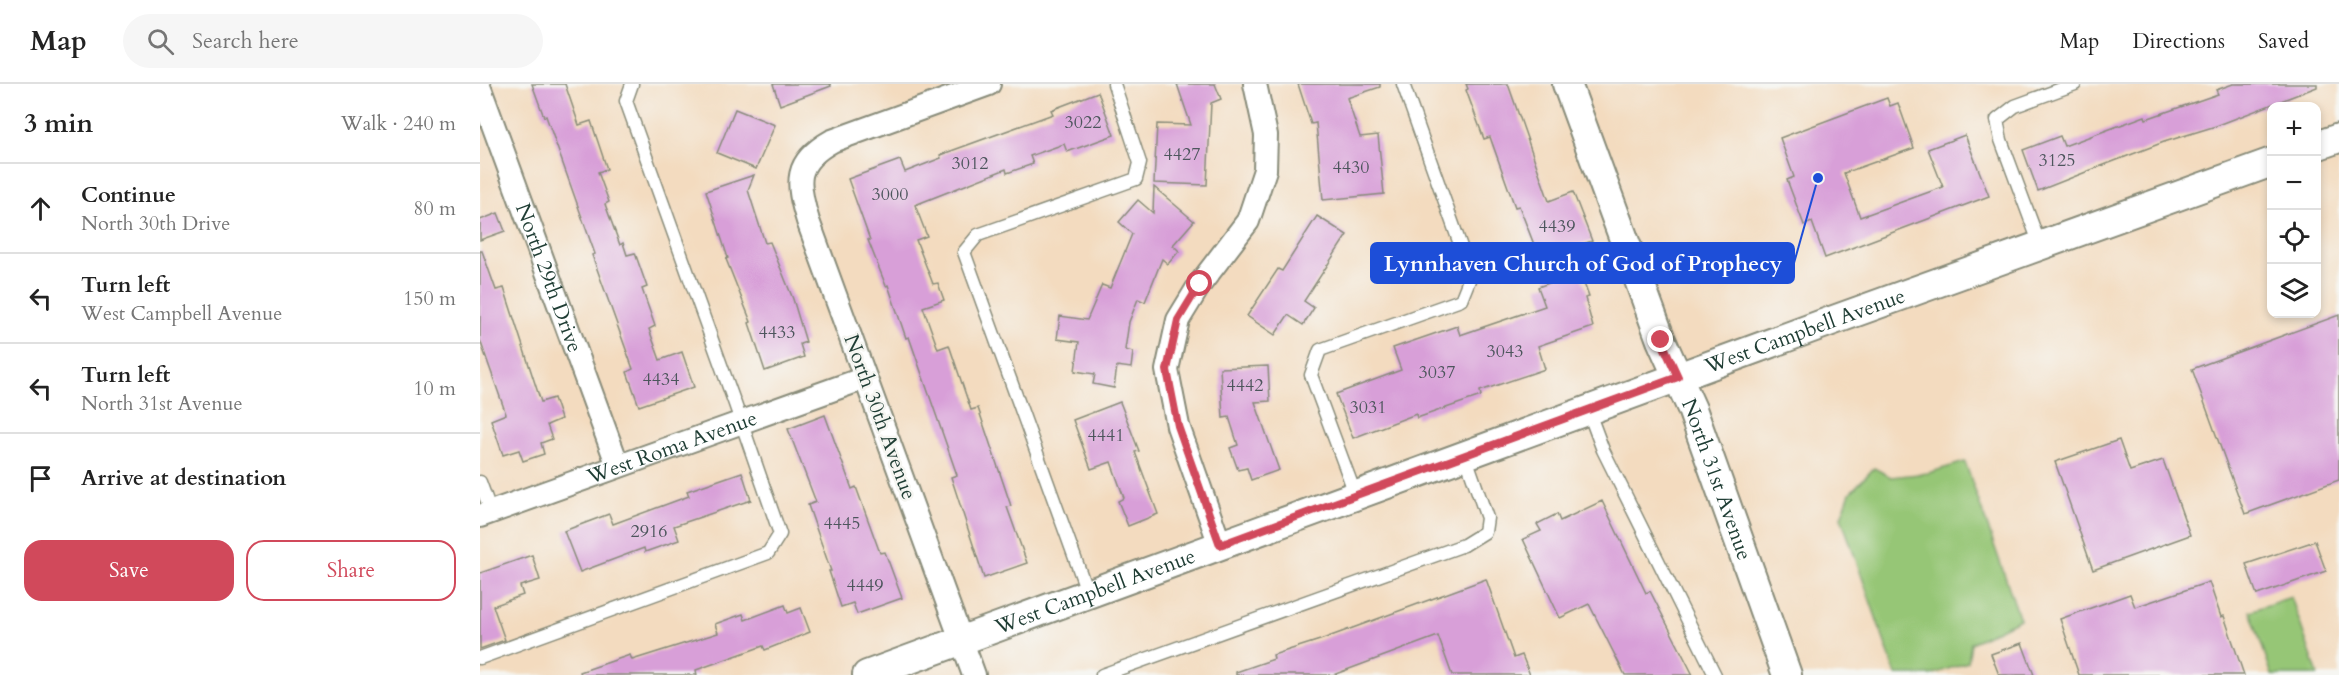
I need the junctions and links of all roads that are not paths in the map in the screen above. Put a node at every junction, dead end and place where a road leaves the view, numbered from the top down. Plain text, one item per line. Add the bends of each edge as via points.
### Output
1 (632, 84) edge
2 (989, 84) edge
3 (1114, 84) edge
4 (1255, 84) edge
5 (1403, 84) edge
6 (1567, 84) edge
7 (2075, 84) edge
8 (480, 89) edge
9 (2339, 138) edge
10 (2321, 144) edge
11 (2267, 163) edge
12 (2040, 245) junction
13 (1678, 377) junction
14 (865, 378) junction
15 (1588, 410) junction
16 (742, 423) junction
17 (1465, 455) junction
18 (618, 466) junction
19 (480, 482) edge
20 (1356, 496) junction
21 (485, 514) edge
22 (1220, 545) junction
23 (1088, 594) junction
24 (962, 640) junction
25 (480, 658) edge
26 (867, 675) edge
27 (974, 675) edge
28 (1102, 675) edge
29 (1715, 675) edge
30 (1787, 675) edge

1 - 16 lane via 626,101
2 - 14 street, North 30th Avenue via 832,141 815,150 802,170 803,204
3 - 23 lane via 1140,163 1136,179 978,235 964,252
4 - 22 street via 1266,135 1265,170 1248,221 1178,320 1167,370 1178,426
5 - 20 lane via 1471,275 1461,300 1320,350 1311,375
6 - 13 street, North 31st Avenue
7 - 12 lane via 2015,106 1996,120
8 - 18 street, North 29th Drive
9 - 10 street
11 - 12 street, West Campbell Avenue
12 - 13 street, West Campbell Avenue
13 - 15 street, West Campbell Avenue
13 - 30 street, North 31st Avenue
14 - 16 street, West Roma Avenue
14 - 24 street, North 30th Avenue
15 - 17 street, West Campbell Avenue
15 - 29 lane via 1603,450
16 - 18 street, West Roma Avenue
16 - 25 lane via 780,534 768,553
17 - 20 street, West Campbell Avenue
17 - 28 lane via 1486,518 1485,532 1464,545
18 - 21 street, West Roma Avenue
19 - 21 lane
20 - 22 street, West Campbell Avenue
22 - 23 street, West Campbell Avenue
23 - 24 street, West Campbell Avenue
24 - 26 street, West Campbell Avenue
24 - 27 street, North 30th Avenue

